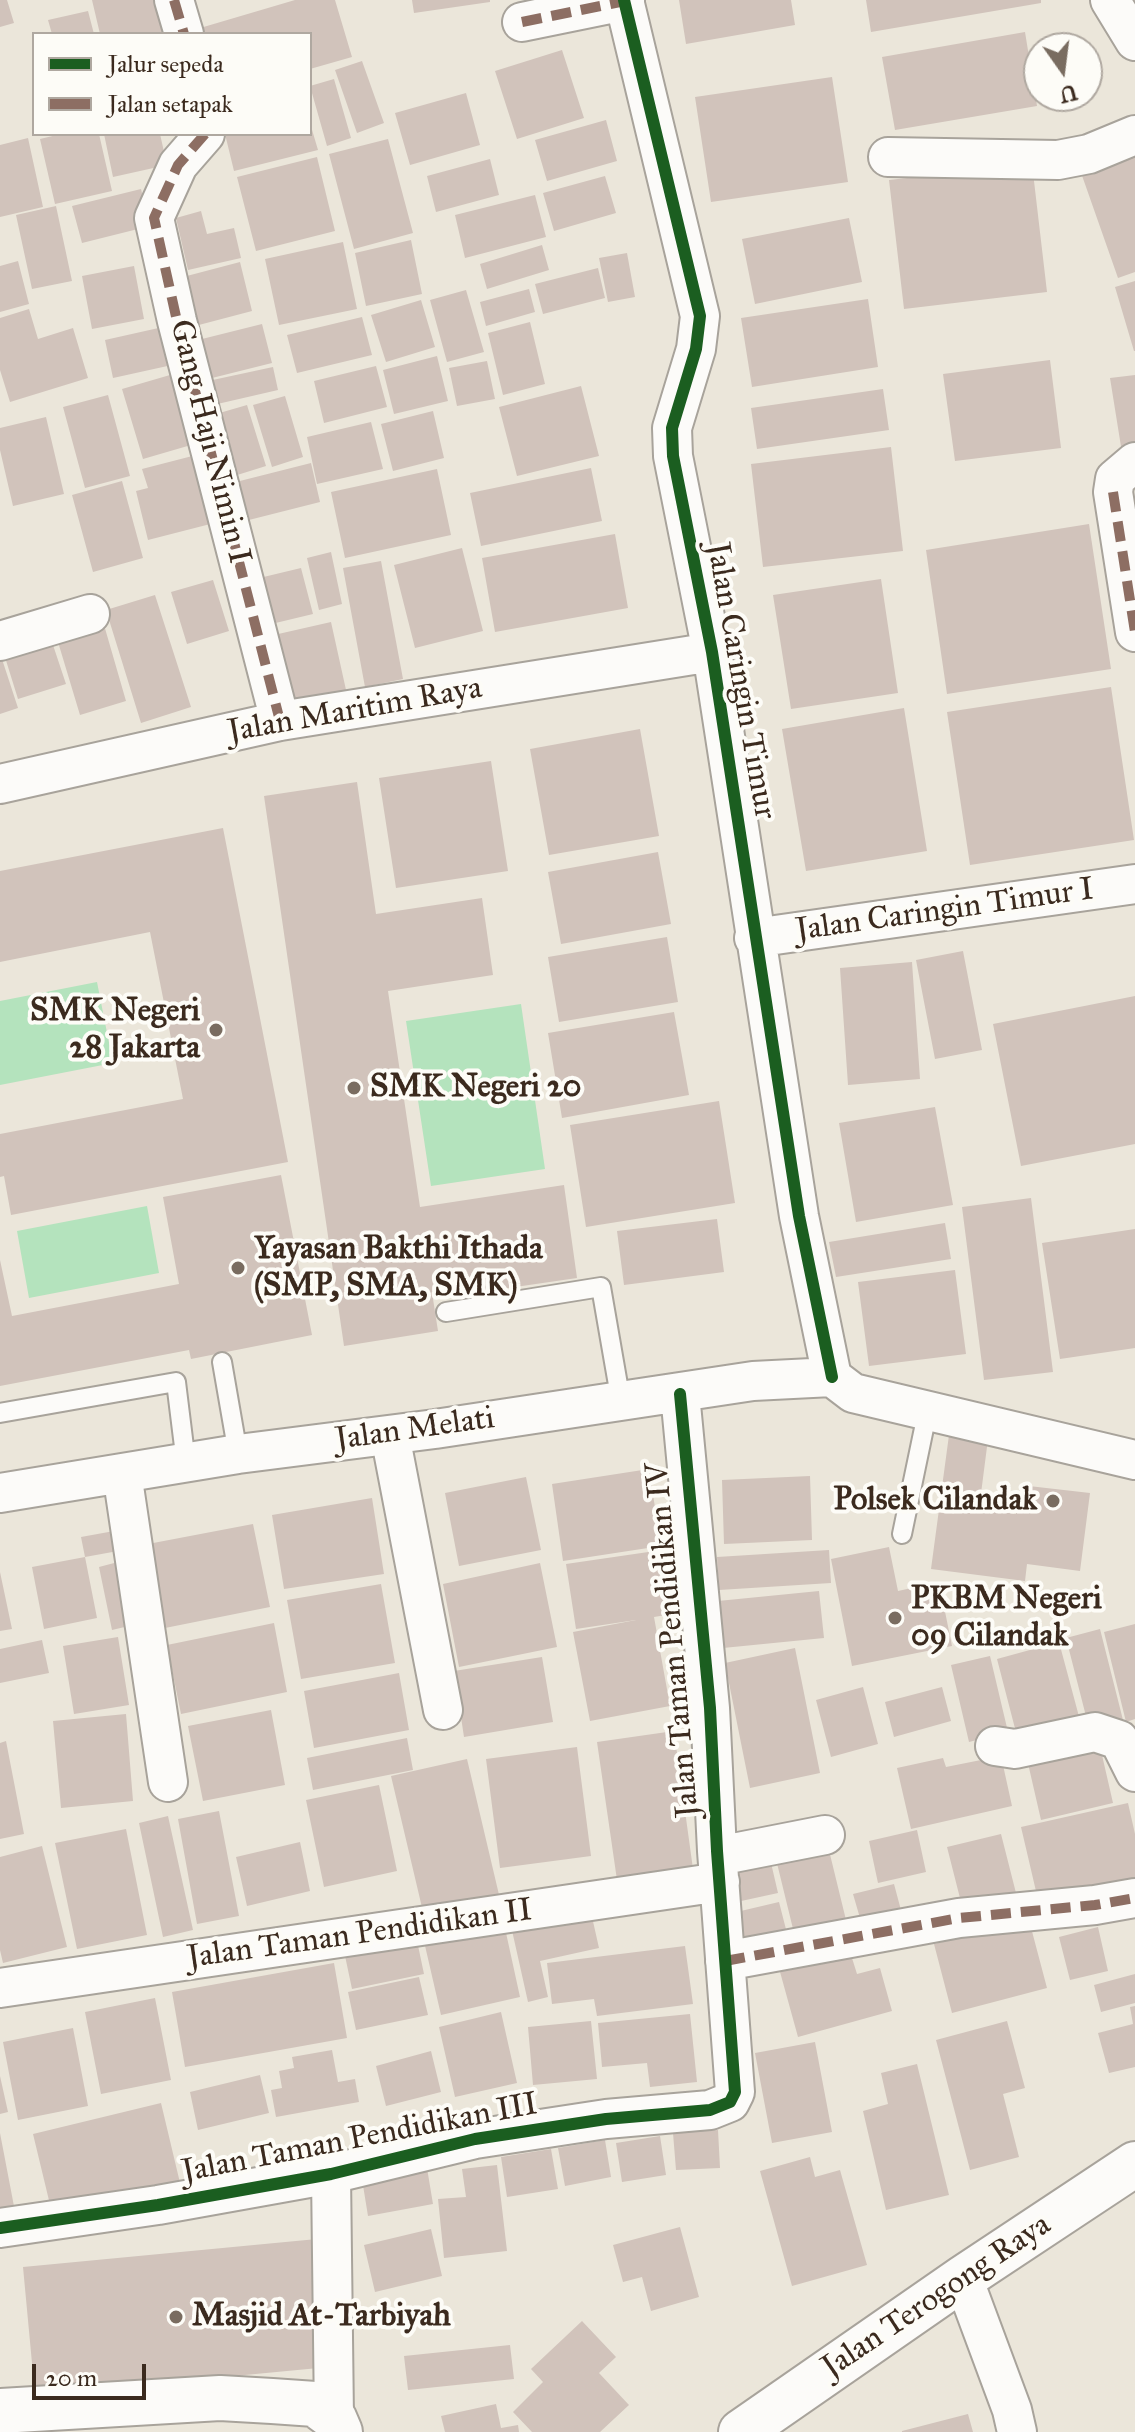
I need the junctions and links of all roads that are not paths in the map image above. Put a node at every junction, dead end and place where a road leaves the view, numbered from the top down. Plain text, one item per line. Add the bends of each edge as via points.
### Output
1 (174, 0) edge
2 (1110, 0) edge
3 (624, 1) edge
4 (522, 22) dead end
5 (183, 32) edge
6 (1135, 41) edge
7 (1135, 135) edge
8 (203, 136) edge
9 (888, 157) dead end
10 (1135, 462) edge
11 (90, 614) dead end
12 (1135, 632) edge
13 (0, 641) edge
14 (712, 652) junction
15 (280, 721) junction
16 (0, 784) edge
17 (1135, 884) edge
18 (754, 938) junction
19 (446, 1312) dead end
20 (222, 1362) dead end
21 (832, 1377) junction
22 (680, 1394) junction
23 (621, 1402) junction
24 (928, 1409) junction
25 (0, 1413) edge
26 (390, 1435) junction
27 (238, 1454) junction
28 (1135, 1460) edge
29 (186, 1463) junction
30 (122, 1473) junction
31 (0, 1493) edge
32 (902, 1534) dead end
33 (443, 1710) dead end
34 (995, 1746) dead end
35 (1135, 1772) edge
36 (168, 1782) dead end
37 (825, 1835) dead end
38 (719, 1869) junction
39 (1135, 1898) edge
40 (725, 1961) junction
41 (0, 1988) edge
42 (730, 2102) joint
43 (1135, 2164) edge
44 (331, 2174) junction
45 (0, 2228) edge
46 (963, 2278) junction
47 (0, 2411) edge
48 (337, 2425) edge
49 (741, 2432) edge
50 (1017, 2432) edge

1 - 5 street
2 - 6 street
3 - 4 street
3 - 14 street, Jalan Caringin Timur via 700,316 672,441
7 - 9 street via 1058,160
8 - 15 street, Gang Haji Nimin I via 178,165 154,218
10 - 12 street via 1115,479 1113,492
11 - 13 street
14 - 15 street, Jalan Maritim Raya
14 - 18 street, Jalan Caringin Timur
15 - 16 street, Jalan Maritim Raya
17 - 18 street, Jalan Caringin Timur I
18 - 21 street, Jalan Caringin Timur via 799,1216
19 - 23 lane via 601,1287
20 - 27 lane
21 - 22 street, Jalan Melati via 753,1381
21 - 24 street via 853,1393
22 - 23 street, Jalan Melati
22 - 38 street, Jalan Taman Pendidikan IV via 710,1708
23 - 26 street, Jalan Melati
24 - 28 street
24 - 32 lane
25 - 29 lane via 176,1382
26 - 27 street, Jalan Melati
26 - 33 street
27 - 29 street, Jalan Melati
29 - 30 street, Jalan Melati
30 - 31 street, Jalan Melati
30 - 36 street
34 - 35 street via 1015,1749 1095,1732 1119,1740
37 - 38 street, Jalan Taman Pendidikan II
38 - 40 street, Jalan Taman Pendidikan IV
38 - 41 street, Jalan Taman Pendidikan II
39 - 40 street via 959,1918
40 - 42 street, Jalan Taman Pendidikan IV via 735,2092
42 - 44 street, Jalan Taman Pendidikan III via 710,2110 475,2139
43 - 46 street, Jalan Terogong Raya
44 - 45 street, Jalan Taman Pendidikan III
44 - 48 street
46 - 49 street, Jalan Terogong Raya
46 - 50 street
47 - 48 street via 220,2398 315,2404

